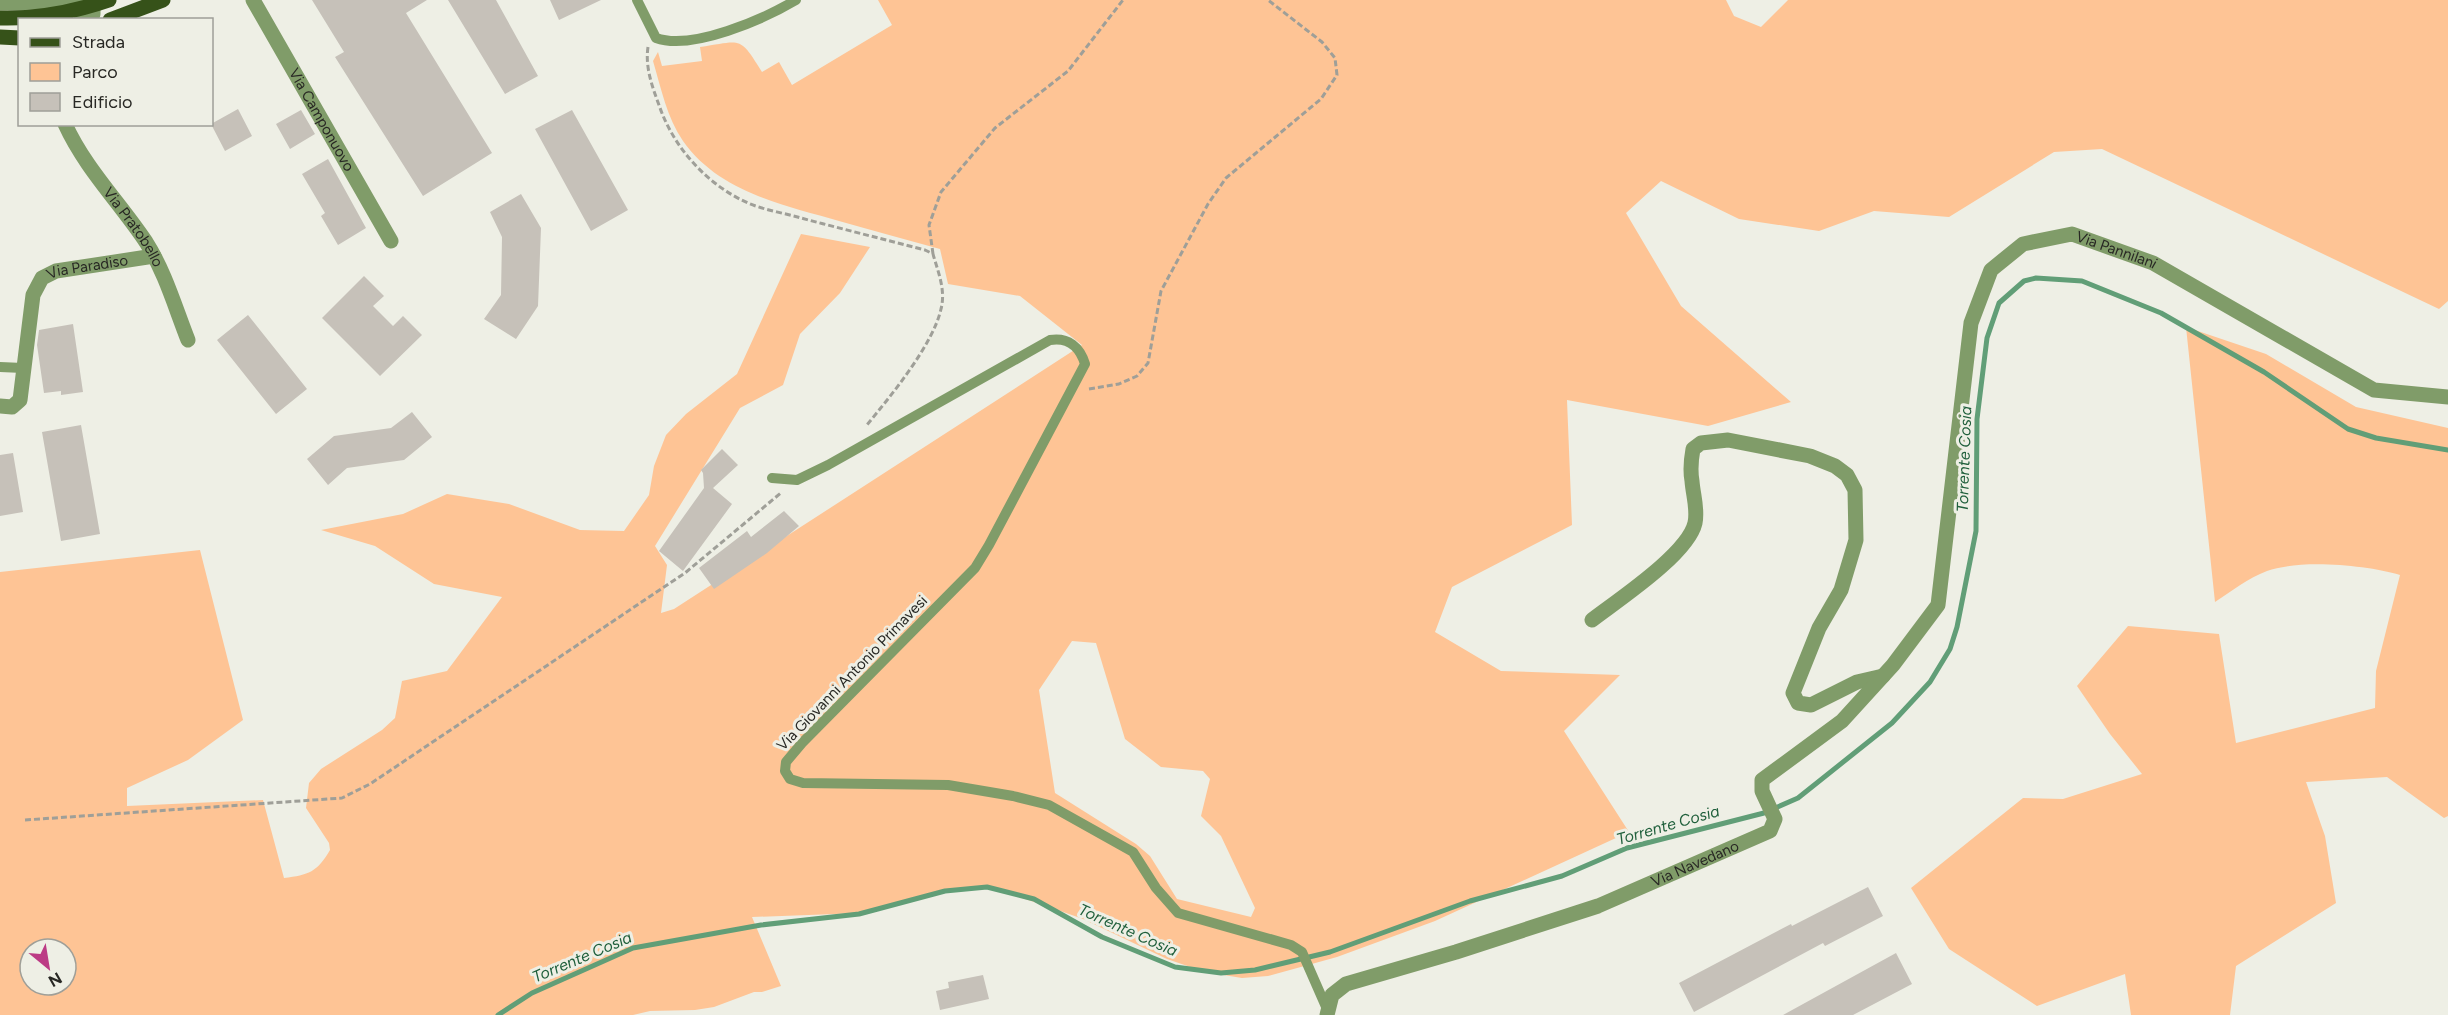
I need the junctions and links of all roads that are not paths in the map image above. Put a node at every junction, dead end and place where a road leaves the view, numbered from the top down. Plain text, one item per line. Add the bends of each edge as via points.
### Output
1 (163, 0) edge
2 (253, 0) edge
3 (637, 0) edge
4 (796, 0) edge
5 (103, 2) edge
6 (0, 3) edge
7 (0, 18) edge
8 (85, 18) edge
9 (115, 18) edge
10 (0, 37) edge
11 (18, 39) edge
12 (66, 126) edge
13 (391, 241) dead end
14 (154, 256) junction
15 (188, 340) dead end
16 (0, 367) edge
17 (23, 368) junction
18 (2448, 397) edge
19 (0, 406) edge
20 (772, 478) dead end
21 (1938, 605) joint
22 (1592, 620) dead end
23 (1883, 676) junction
24 (1329, 1006) edge

1 - 9 main road
2 - 13 street, Via Camponuovo
3 - 4 lane via 656,38 666,42 719,34 770,15
5 - 6 street
5 - 7 main road via 40,17
5 - 8 street
10 - 11 main road
12 - 14 street, Via Pratobello via 88,165
14 - 15 street, Via Pratobello
14 - 17 street, Via Paradiso via 56,271 42,278 33,295
16 - 17 lane
17 - 19 street, Via Paradiso via 18,404
18 - 21 street, Via Pannilani via 2374,390 2153,263 2072,234 2023,244 1991,270 1971,323
20 - 24 lane, Via Giovanni Antonio Primavesi via 797,480 1050,340 1072,344 1082,353 1085,364 975,568 802,743 786,762 785,771 790,779 803,783 948,785 1048,805 1133,852 1178,913 1291,945 1302,952
21 - 23 street, Via Navedano
22 - 23 street via 1687,541 1696,509 1693,449 1701,443 1728,440 1810,456 1847,475 1855,490 1856,540 1841,590 1819,628 1793,693 1798,703 1811,705 1857,682
23 - 24 street, Via Navedano via 1842,722 1762,780 1762,791 1775,819 1770,831 1598,906 1346,984

